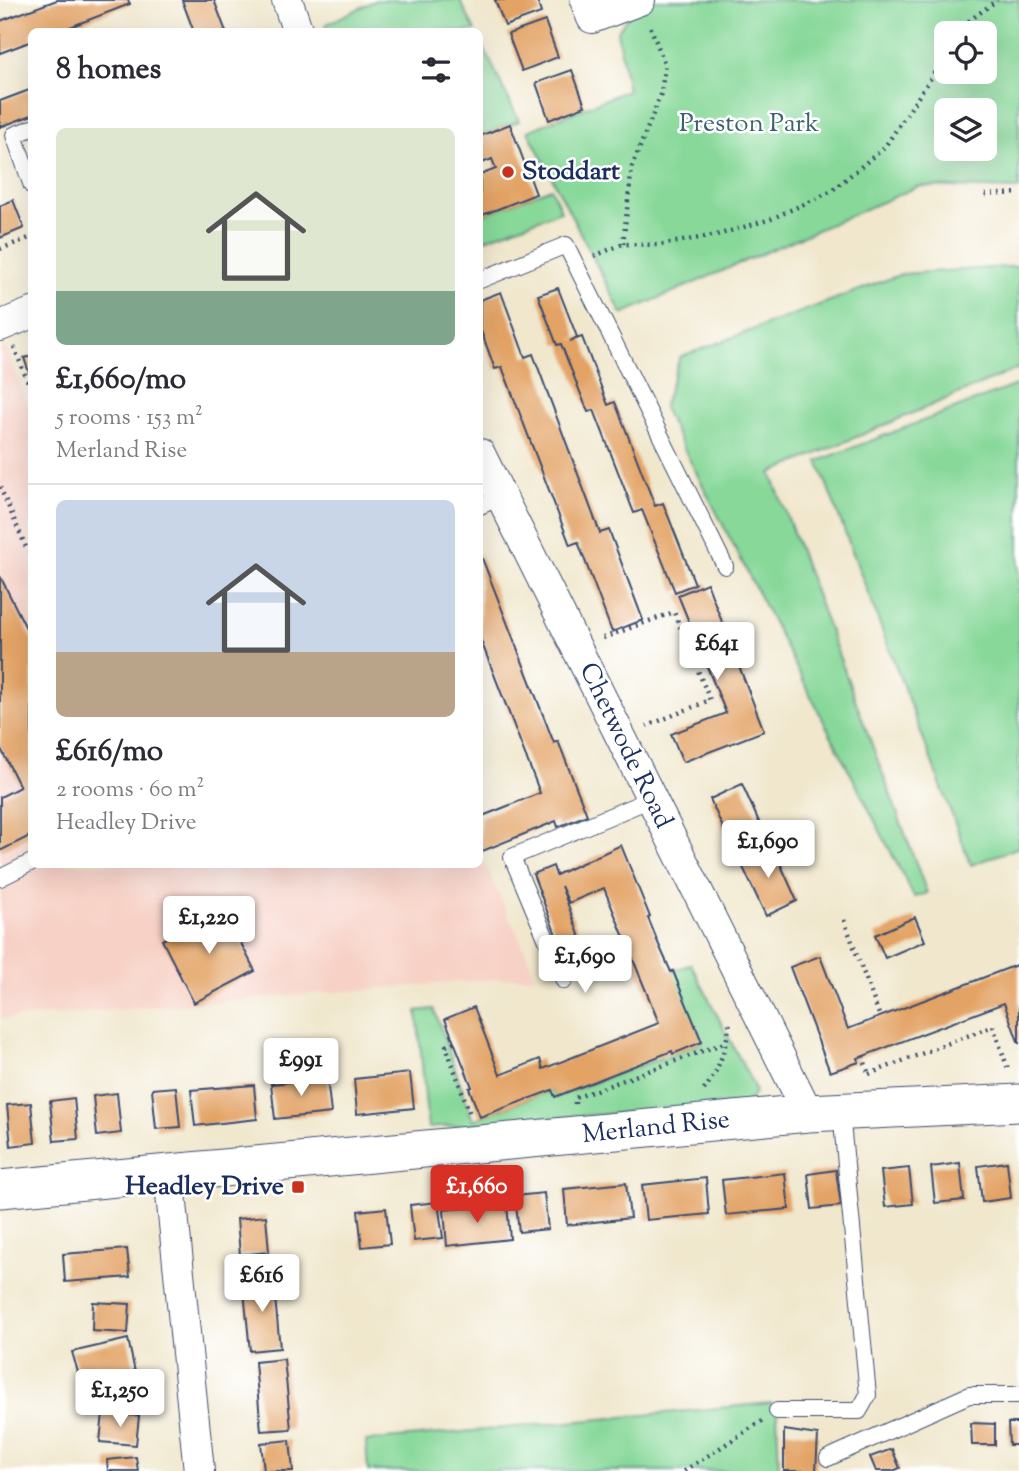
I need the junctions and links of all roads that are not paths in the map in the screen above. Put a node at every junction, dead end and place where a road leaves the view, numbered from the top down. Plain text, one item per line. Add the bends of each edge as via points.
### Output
1 (287, 0) edge
2 (585, 0) edge
3 (643, 6) edge
4 (297, 28) edge
5 (28, 130) edge
6 (28, 175) edge
7 (483, 279) edge
8 (483, 468) edge
9 (490, 501) edge
10 (725, 566) dead end
11 (651, 799) junction
12 (28, 864) edge
13 (0, 878) edge
14 (564, 981) dead end
15 (1015, 1089) edge
16 (824, 1113) junction
17 (169, 1174) junction
18 (0, 1189) edge
19 (1019, 1395) edge
20 (777, 1411) road end
21 (828, 1458) dead end
22 (198, 1471) edge

1 - 4 street
2 - 3 street via 593,18
5 - 6 lane via 14,135
7 - 10 lane via 566,245
8 - 9 street, Chetwode Road
9 - 11 street, Chetwode Road via 576,649
11 - 14 lane via 512,857
11 - 16 street, Chetwode Road
12 - 13 lane
15 - 16 street, Merland Rise
16 - 17 street, Merland Rise
16 - 20 lane via 868,1395 859,1411
17 - 18 street, Merland Rise
17 - 22 street
19 - 21 lane via 969,1395

